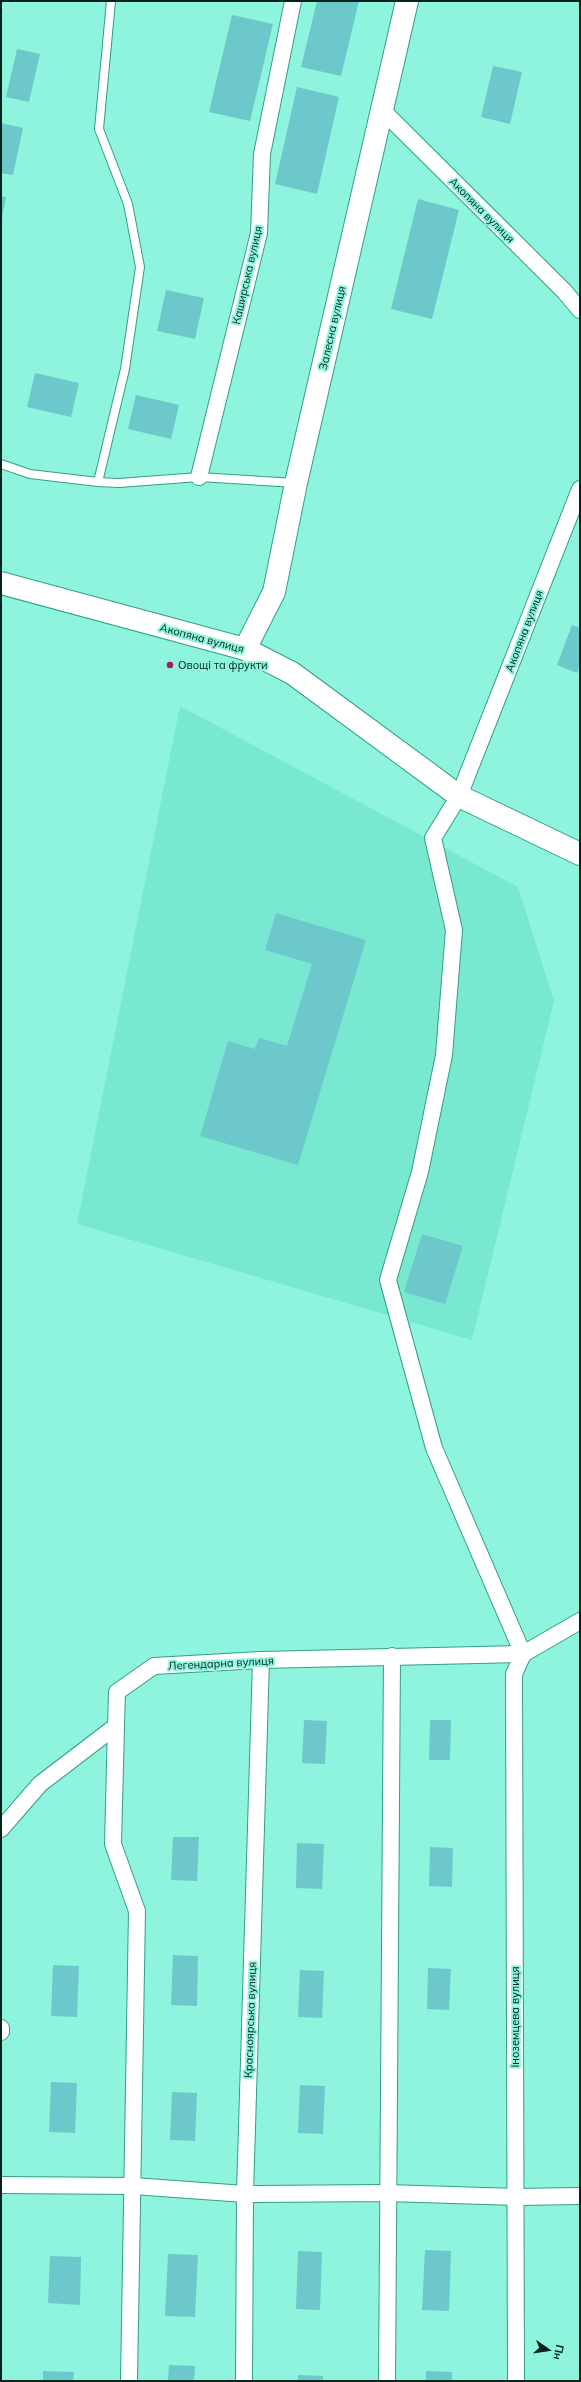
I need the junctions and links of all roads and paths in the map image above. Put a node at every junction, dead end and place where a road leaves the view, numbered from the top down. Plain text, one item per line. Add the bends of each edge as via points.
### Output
1 (111, 1) edge
2 (293, 1) edge
3 (407, 1) edge
4 (383, 111) junction
5 (580, 310) edge
6 (1, 464) edge
7 (199, 477) junction
8 (98, 482) junction
9 (296, 483) junction
10 (580, 489) edge
11 (1, 582) edge
12 (245, 649) junction
13 (459, 796) junction
14 (580, 854) edge
15 (580, 1621) edge
16 (523, 1654) junction
17 (392, 1656) junction
18 (261, 1660) junction
19 (116, 1726) junction
20 (1, 1829) edge
21 (1, 2028) edge
22 (1, 2032) edge
23 (1, 2185) edge
24 (133, 2186) junction
25 (387, 2193) junction
26 (245, 2194) junction
27 (580, 2196) edge
28 (516, 2197) junction
29 (129, 2381) edge
30 (244, 2381) edge
31 (387, 2381) edge
32 (516, 2381) edge

1 - 8 lane via 99,129 128,204 140,267 125,369
2 - 7 street, Каширська вулиця via 262,154 259,233
3 - 4 main road, Залесна вулиця
4 - 5 street, Акопяна вулиця via 564,290
4 - 9 main road, Залесна вулиця
6 - 8 lane via 30,474
7 - 8 lane via 119,483
7 - 9 lane
9 - 12 main road, Залесна вулиця via 274,592
10 - 13 street, Акопяна вулиця
11 - 12 main road, Акопяна вулиця
12 - 13 main road, Акопяна вулиця via 292,673
13 - 14 main road, Акопяна вулиця
13 - 16 street via 433,838 454,930 444,1055 420,1172 388,1280 434,1448
15 - 16 street
16 - 17 street, Легендарна вулиця
16 - 28 street, Іноземцева вулиця via 514,1674
17 - 18 street, Легендарна вулиця
17 - 25 street
18 - 19 street, Легендарна вулиця via 154,1666 116,1692
18 - 26 street, Красноярська вулиця
19 - 20 street via 40,1784
19 - 24 street via 113,1844 137,1911
21 - 22 street
23 - 24 street
24 - 26 street
24 - 29 street
25 - 26 street
25 - 28 street
25 - 31 street
26 - 30 street, Красноярська вулиця
27 - 28 street
28 - 32 street, Іноземцева вулиця

